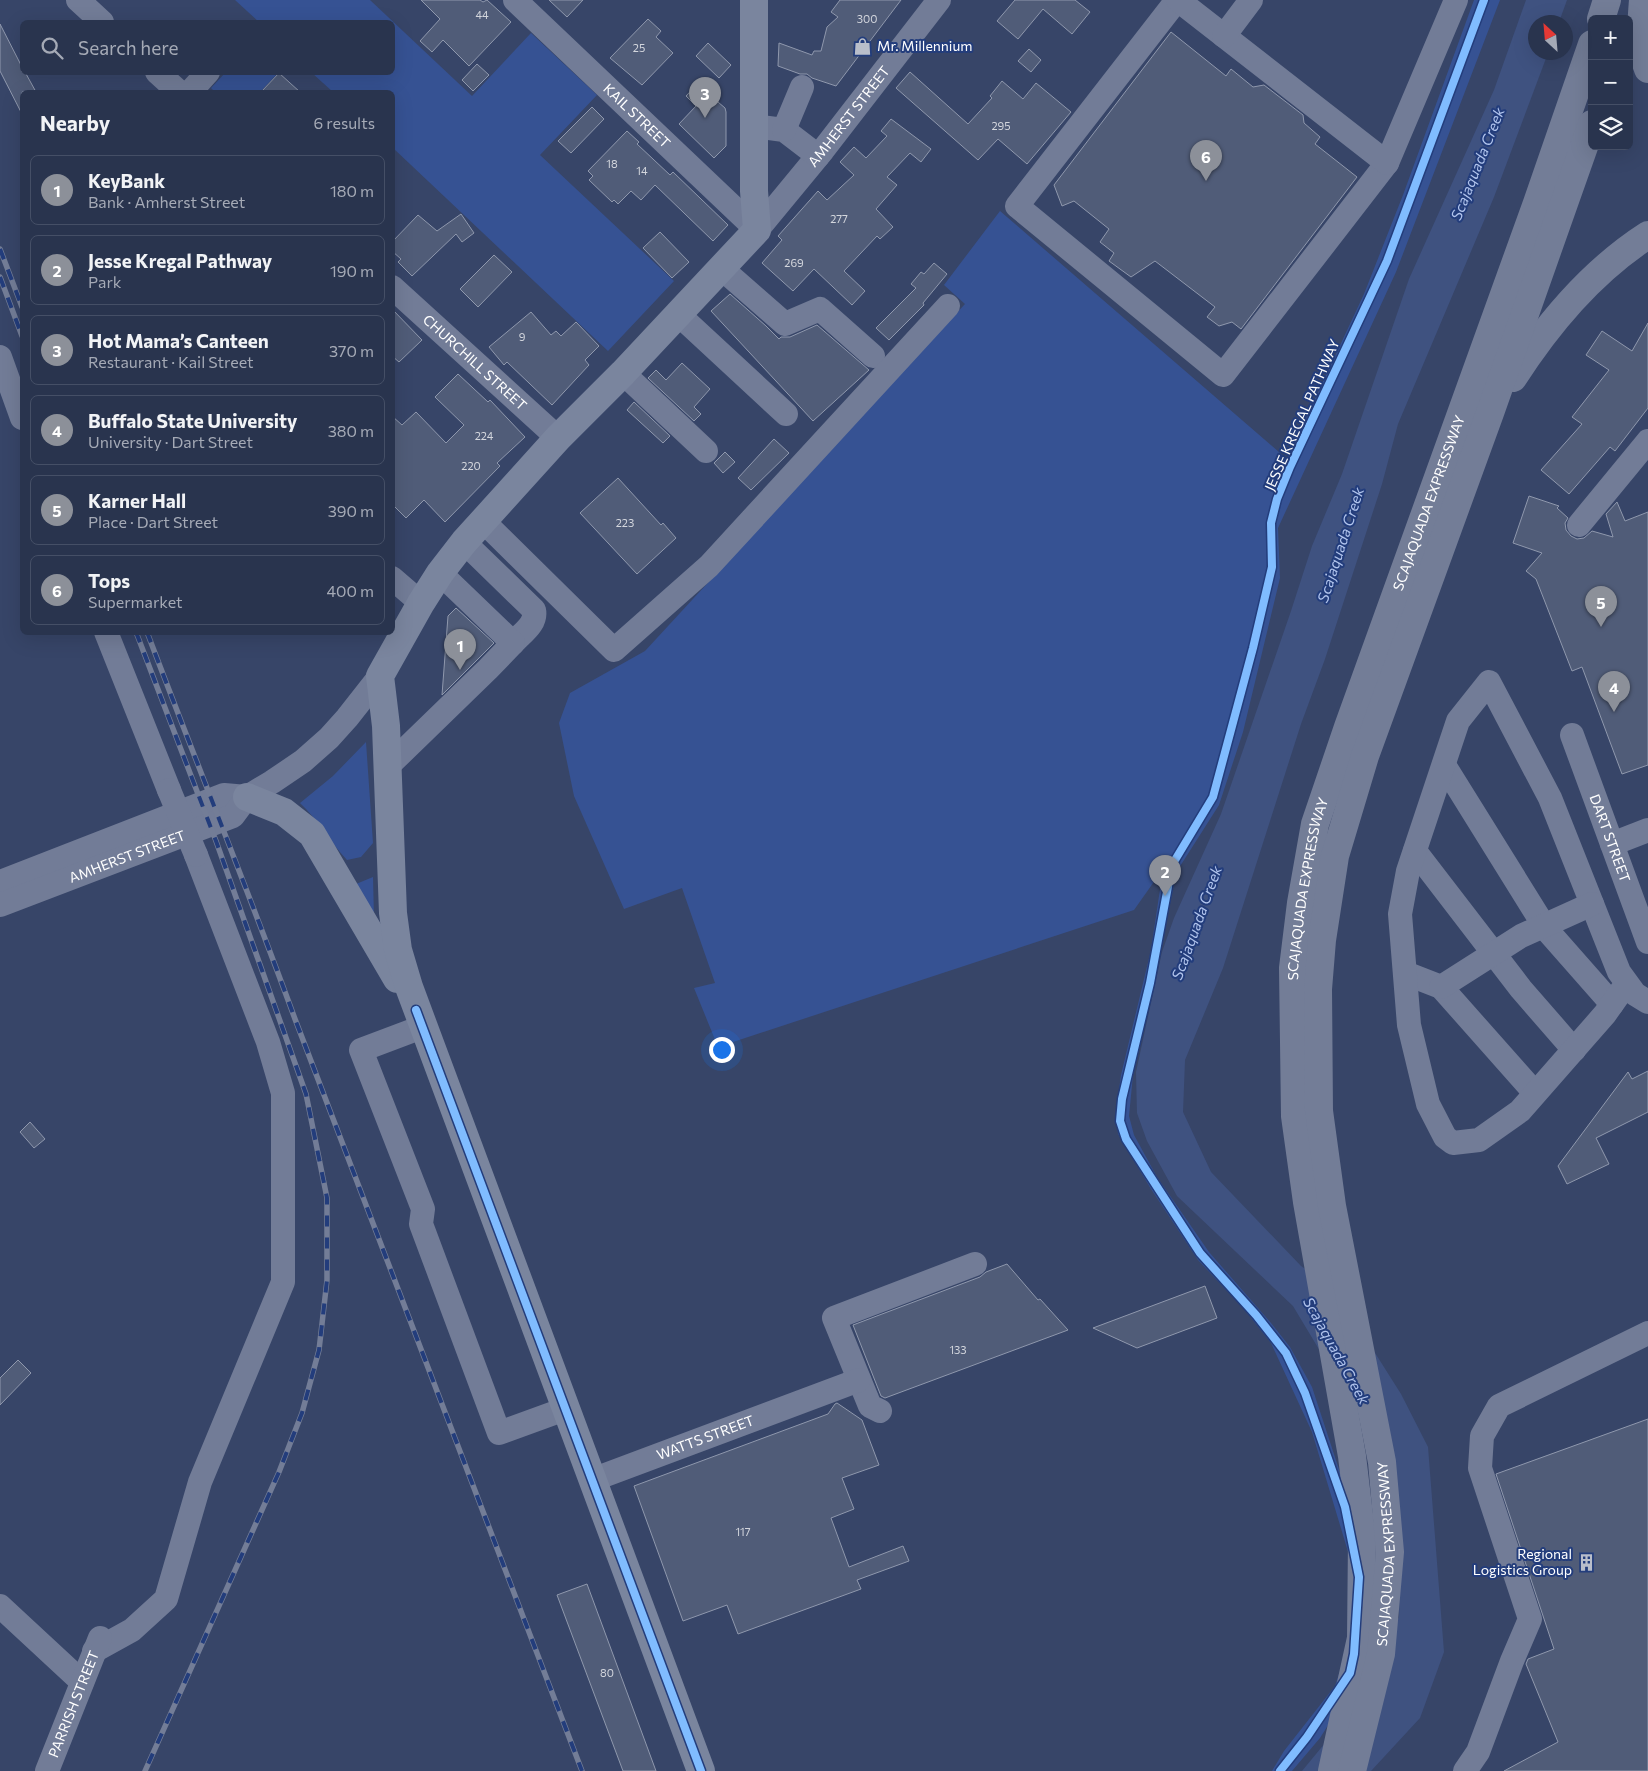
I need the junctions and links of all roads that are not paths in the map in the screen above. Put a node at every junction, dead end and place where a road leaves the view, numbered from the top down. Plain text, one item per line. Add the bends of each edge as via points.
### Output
1 (78, 0) edge
2 (515, 0) edge
3 (754, 0) edge
4 (939, 0) edge
5 (1177, 0) edge
6 (1251, 0) edge
7 (1456, 0) edge
8 (1607, 0) edge
9 (1636, 0) edge
10 (1643, 0) edge
11 (1601, 15) edge
12 (1630, 15) edge
13 (100, 20) edge
14 (1224, 36) junction
15 (1588, 56) edge
16 (1648, 70) edge
17 (160, 75) edge
18 (205, 75) edge
19 (802, 87) dead end
20 (177, 90) edge
21 (192, 90) edge
22 (754, 126) junction
23 (784, 130) junction
24 (1588, 135) edge
25 (818, 156) junction
26 (1387, 163) junction
27 (757, 230) junction
28 (1648, 234) edge
29 (721, 268) junction
30 (395, 291) edge
31 (948, 306) dead end
32 (678, 314) junction
33 (873, 356) dead end
34 (0, 357) edge
35 (623, 373) junction
36 (20, 412) edge
37 (1490, 413) junction
38 (786, 414) dead end
39 (558, 438) junction
40 (1648, 441) edge
41 (706, 451) dead end
42 (482, 520) junction
43 (1579, 525) dead end
44 (464, 542) junction
45 (440, 573) junction
46 (395, 581) edge
47 (421, 603) junction
48 (107, 635) edge
49 (513, 642) junction
50 (380, 676) junction
51 (1572, 735) dead end
52 (1444, 765) junction
53 (388, 766) junction
54 (247, 797) junction
55 (1648, 830) edge
56 (1612, 844) junction
57 (1415, 851) junction
58 (0, 882) edge
59 (1592, 904) junction
60 (0, 905) edge
61 (1543, 926) junction
62 (1648, 942) edge
63 (1493, 954) junction
64 (1405, 973) junction
65 (1626, 982) junction
66 (1441, 987) junction
67 (1648, 1002) edge
68 (1612, 1004) junction
69 (419, 1019) junction
70 (1574, 1050) junction
71 (1535, 1093) junction
72 (1307, 1114) junction
73 (975, 1264) dead end
74 (1648, 1333) edge
75 (859, 1380) junction
76 (565, 1408) junction
77 (880, 1411) dead end
78 (592, 1480) junction
79 (0, 1606) edge
80 (82, 1682) junction
81 (47, 1771) edge
82 (701, 1771) edge
83 (1332, 1771) edge
84 (1352, 1771) edge
85 (1465, 1771) edge

1 - 13 street
2 - 27 street, KAIL STREET
3 - 22 main road
4 - 25 street, AMHERST STREET
5 - 14 street
5 - 26 street via 1017,206 1223,375
6 - 14 street
7 - 26 street
8 - 11 highway
9 - 12 highway
10 - 16 highway via 1640,29
14 - 26 street
15 - 72 highway, SCAJAQUADA EXPRESSWAY via 1401,576 1316,824 1293,968
17 - 20 street
18 - 21 street
19 - 23 street
22 - 23 street
22 - 27 main road
23 - 25 street
24 - 37 highway, SCAJAQUADA EXPRESSWAY
25 - 27 street, AMHERST STREET
27 - 29 main road
28 - 37 highway via 1594,276 1573,298 1526,358
29 - 32 main road
29 - 33 street via 784,324 820,309
30 - 39 street, CHURCHILL STREET
31 - 42 street via 708,566 614,650
32 - 35 main road
32 - 38 street
34 - 36 street
35 - 39 main road
35 - 41 street
37 - 72 highway, SCAJAQUADA EXPRESSWAY via 1365,756 1335,856 1322,940
39 - 42 main road
40 - 43 street
42 - 44 main road
44 - 45 main road
44 - 49 street via 534,610 533,622
45 - 47 main road
45 - 49 street
46 - 47 street
47 - 50 main road
48 - 80 street, PARRISH STREET, bridge via 196,854 268,1042 284,1093 283,1282 200,1482 166,1599 132,1630 98,1643
49 - 53 street
50 - 53 main road
50 - 54 street, AMHERST STREET via 330,738 303,761
51 - 56 street, DART STREET
52 - 57 street
52 - 59 street via 1458,721 1489,682 1550,798
52 - 61 street
53 - 69 main road via 393,913 398,950
54 - 58 street, AMHERST STREET via 224,795
54 - 60 street, AMHERST STREET via 233,816
54 - 69 main road via 284,812 312,834
55 - 56 street
56 - 62 street, DART STREET
57 - 63 street
57 - 64 street via 1400,914
59 - 61 street
59 - 65 street
61 - 63 street
61 - 68 street
63 - 66 street
63 - 70 street
64 - 66 street
64 - 71 street via 1409,1024 1428,1104 1445,1137 1453,1143 1479,1140 1520,1111
65 - 67 street via 1635,994
65 - 68 street
66 - 71 street
68 - 70 street
69 - 76 main road
69 - 76 street via 361,1050 424,1209 420,1224 499,1433
70 - 71 street
72 - 83 highway, SCAJAQUADA EXPRESSWAY via 1306,1202 1352,1456 1362,1540 1361,1638
72 - 84 highway, SCAJAQUADA EXPRESSWAY via 1332,1206 1382,1462 1390,1552 1381,1654
73 - 75 street via 834,1318
74 - 85 street via 1499,1406 1482,1436 1480,1468 1530,1619 1478,1752
75 - 77 street via 870,1406
75 - 78 street, WATTS STREET
76 - 78 main road
78 - 82 main road
79 - 80 street
80 - 81 street, PARRISH STREET

